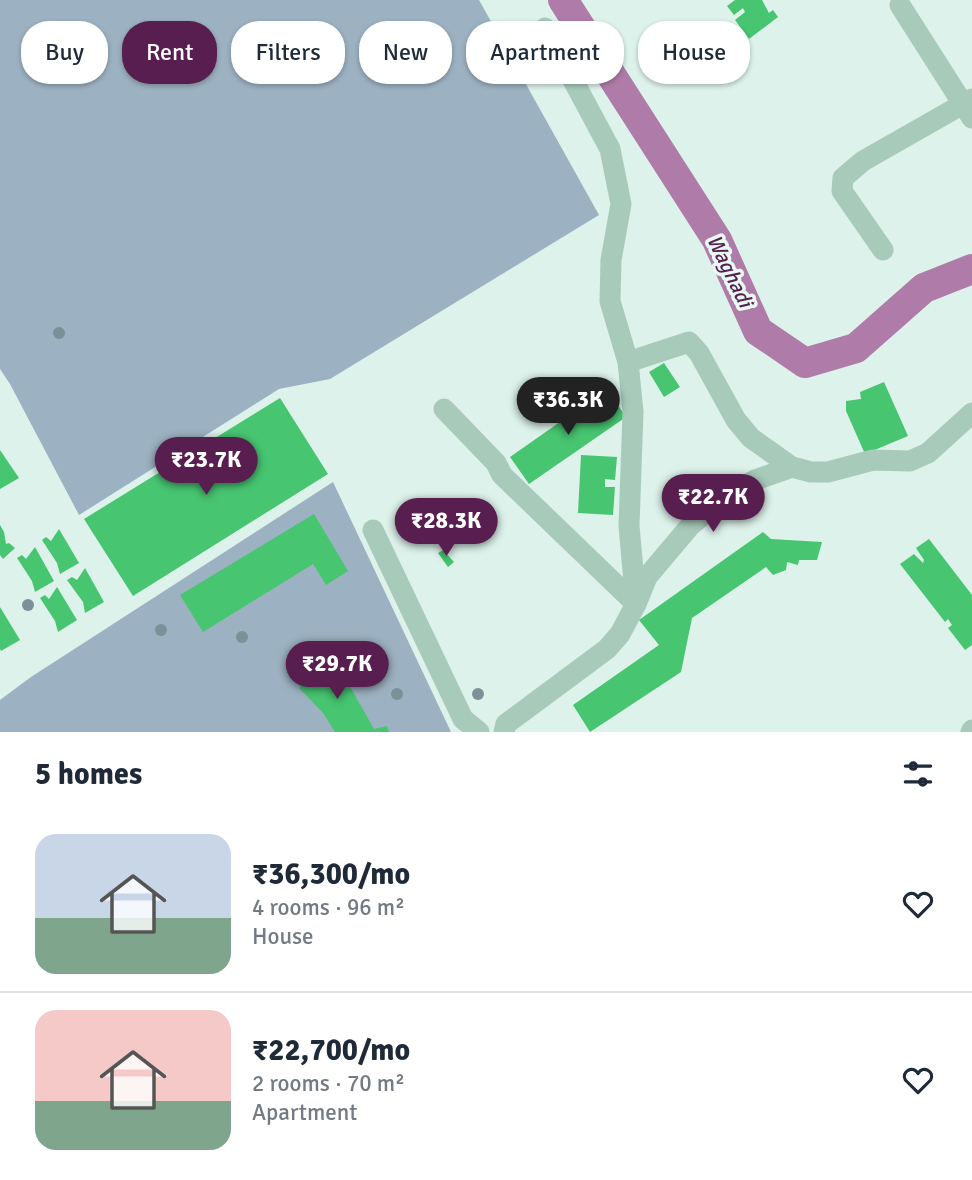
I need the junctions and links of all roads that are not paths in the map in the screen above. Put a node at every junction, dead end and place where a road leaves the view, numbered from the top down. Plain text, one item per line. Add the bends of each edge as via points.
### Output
1 (900, 5) dead end
2 (575, 84) edge
3 (969, 107) edge
4 (883, 250) dead end
5 (628, 362) junction
6 (444, 409) dead end
7 (972, 413) edge
8 (792, 467) junction
9 (373, 530) dead end
10 (636, 604) junction
11 (479, 732) edge
12 (504, 732) edge

1 - 3 street
2 - 5 street via 610,149 621,204 611,260 610,301
3 - 4 street via 863,161 844,178 842,191
5 - 8 street via 689,342 742,429
5 - 10 street via 633,412 629,526
6 - 10 street via 502,475
7 - 8 street via 928,453 910,461 873,460 828,472
8 - 10 street via 724,496 690,526 647,577
9 - 11 street via 463,719
10 - 12 street via 607,649 506,724

